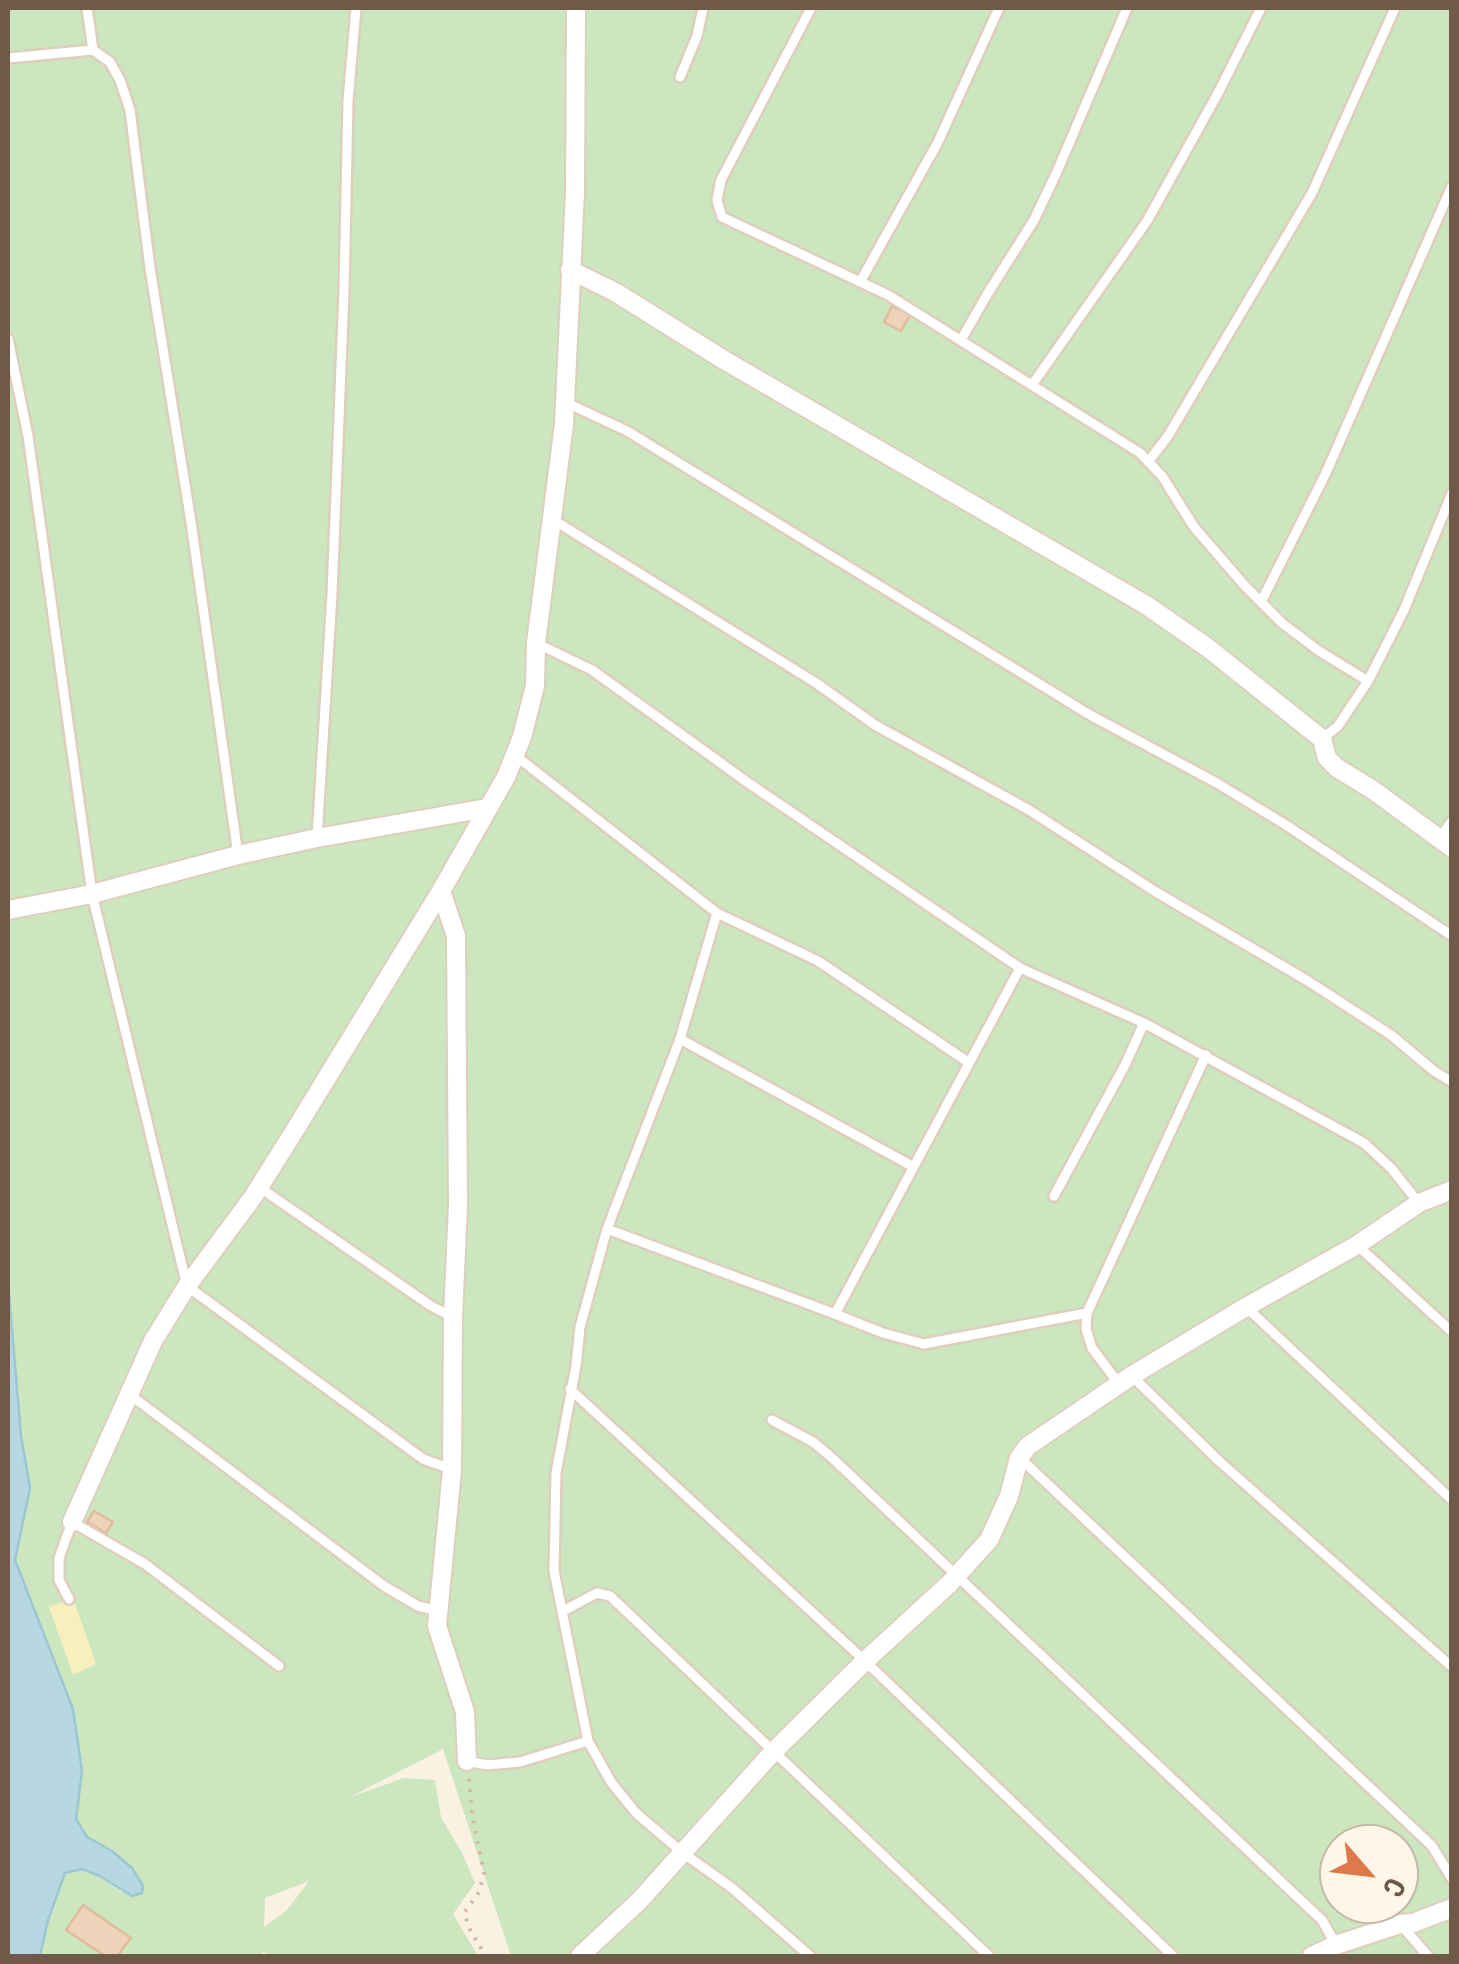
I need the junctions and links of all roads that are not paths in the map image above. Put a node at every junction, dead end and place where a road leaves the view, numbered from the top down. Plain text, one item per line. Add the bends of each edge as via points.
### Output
1 (87, 8) edge
2 (356, 8) edge
3 (576, 8) edge
4 (704, 8) edge
5 (810, 8) edge
6 (998, 8) edge
7 (1127, 8) edge
8 (1261, 8) edge
9 (1394, 8) edge
10 (92, 50) junction
11 (8, 58) edge
12 (680, 78) dead end
13 (1452, 186) edge
14 (570, 270) junction
15 (860, 282) junction
16 (8, 339) edge
17 (961, 340) junction
18 (1032, 385) junction
19 (564, 402) junction
20 (1148, 462) junction
21 (1452, 492) edge
22 (552, 519) junction
23 (1261, 602) junction
24 (536, 643) junction
25 (1368, 681) junction
26 (1322, 739) junction
27 (516, 756) junction
28 (487, 808) junction
29 (1452, 821) edge
30 (317, 838) junction
31 (1445, 844) edge
32 (238, 856) junction
33 (441, 890) junction
34 (92, 894) junction
35 (8, 910) edge
36 (717, 913) junction
37 (1452, 936) edge
38 (1020, 968) junction
39 (1144, 1023) junction
40 (680, 1039) junction
41 (1206, 1055) junction
42 (968, 1062) junction
43 (1452, 1082) edge
44 (912, 1166) junction
45 (259, 1187) junction
46 (1452, 1190) edge
47 (1054, 1196) dead end
48 (1419, 1203) junction
49 (607, 1230) junction
50 (1356, 1244) junction
51 (187, 1286) junction
52 (1246, 1306) junction
53 (1087, 1313) junction
54 (836, 1314) junction
55 (454, 1317) junction
56 (1452, 1332) edge
57 (1125, 1380) junction
58 (570, 1389) junction
59 (129, 1394) junction
60 (772, 1420) dead end
61 (1019, 1458) junction
62 (452, 1470) junction
63 (1452, 1500) edge
64 (72, 1522) junction
65 (957, 1576) junction
66 (69, 1600) dead end
67 (439, 1611) junction
68 (562, 1611) junction
69 (865, 1661) junction
70 (279, 1666) dead end
71 (1452, 1667) edge
72 (588, 1742) junction
73 (772, 1753) junction
74 (468, 1761) joint
75 (682, 1853) junction
76 (1452, 1879) edge
77 (1452, 1908) edge
78 (1419, 1921) edge
79 (1400, 1924) joint
80 (1322, 1954) edge
81 (580, 1956) edge
82 (810, 1956) edge
83 (989, 1956) edge
84 (1173, 1956) edge
85 (1428, 1956) edge

1 - 10 lane
2 - 30 lane
3 - 14 street
4 - 12 lane
5 - 15 lane via 721,180 717,200 722,217
6 - 15 lane via 938,142
7 - 17 lane via 1034,220
8 - 18 lane via 1147,221
9 - 20 lane via 1312,193
10 - 11 lane
10 - 32 lane via 110,62 130,110
13 - 23 lane via 1325,475
14 - 19 street
14 - 26 street via 1146,605
15 - 17 lane
16 - 34 lane via 28,436
17 - 18 lane
18 - 20 lane
19 - 22 street
19 - 37 lane via 643,440 1090,715 1229,790
20 - 23 lane via 1194,527
21 - 25 lane
22 - 24 street
22 - 43 lane via 875,725 1029,810 1308,981
23 - 25 lane via 1306,642
24 - 27 street via 535,686
24 - 38 lane via 592,670
25 - 26 lane
26 - 31 street via 1337,768
27 - 28 street
27 - 36 lane
28 - 30 street
28 - 33 street
29 - 31 lane
30 - 32 street
32 - 34 street
33 - 45 street
33 - 55 street via 456,936 458,995
34 - 35 street
34 - 51 lane
36 - 40 lane
36 - 42 lane via 818,961
38 - 39 lane
38 - 42 lane
39 - 41 lane
39 - 47 lane
40 - 44 lane
40 - 49 lane
41 - 48 lane via 1364,1142
41 - 53 lane
42 - 44 lane
44 - 54 lane
45 - 51 street
45 - 55 lane
46 - 48 street
48 - 50 street
49 - 54 lane
49 - 58 lane
50 - 52 street
50 - 56 lane
51 - 59 street
51 - 62 lane via 424,1459
52 - 57 street
52 - 63 lane
53 - 54 lane via 924,1344
53 - 57 lane via 1092,1348
55 - 62 street
57 - 61 street
57 - 71 lane
58 - 68 lane via 556,1473 554,1571
58 - 69 lane
59 - 64 street
59 - 67 lane via 384,1586
60 - 65 lane via 830,1456
61 - 65 street via 989,1540
61 - 76 lane via 1432,1846
62 - 67 street
64 - 66 lane via 59,1558 59,1580
64 - 70 lane via 145,1564
65 - 69 street
65 - 80 lane via 1322,1920
67 - 74 street via 465,1712
68 - 72 lane
68 - 73 lane via 598,1594 610,1596
69 - 73 street
69 - 84 lane
72 - 74 lane via 520,1762
72 - 75 lane via 636,1813
73 - 75 street
73 - 83 lane
75 - 81 street
75 - 82 lane
77 - 78 street
79 - 80 street
79 - 85 lane

